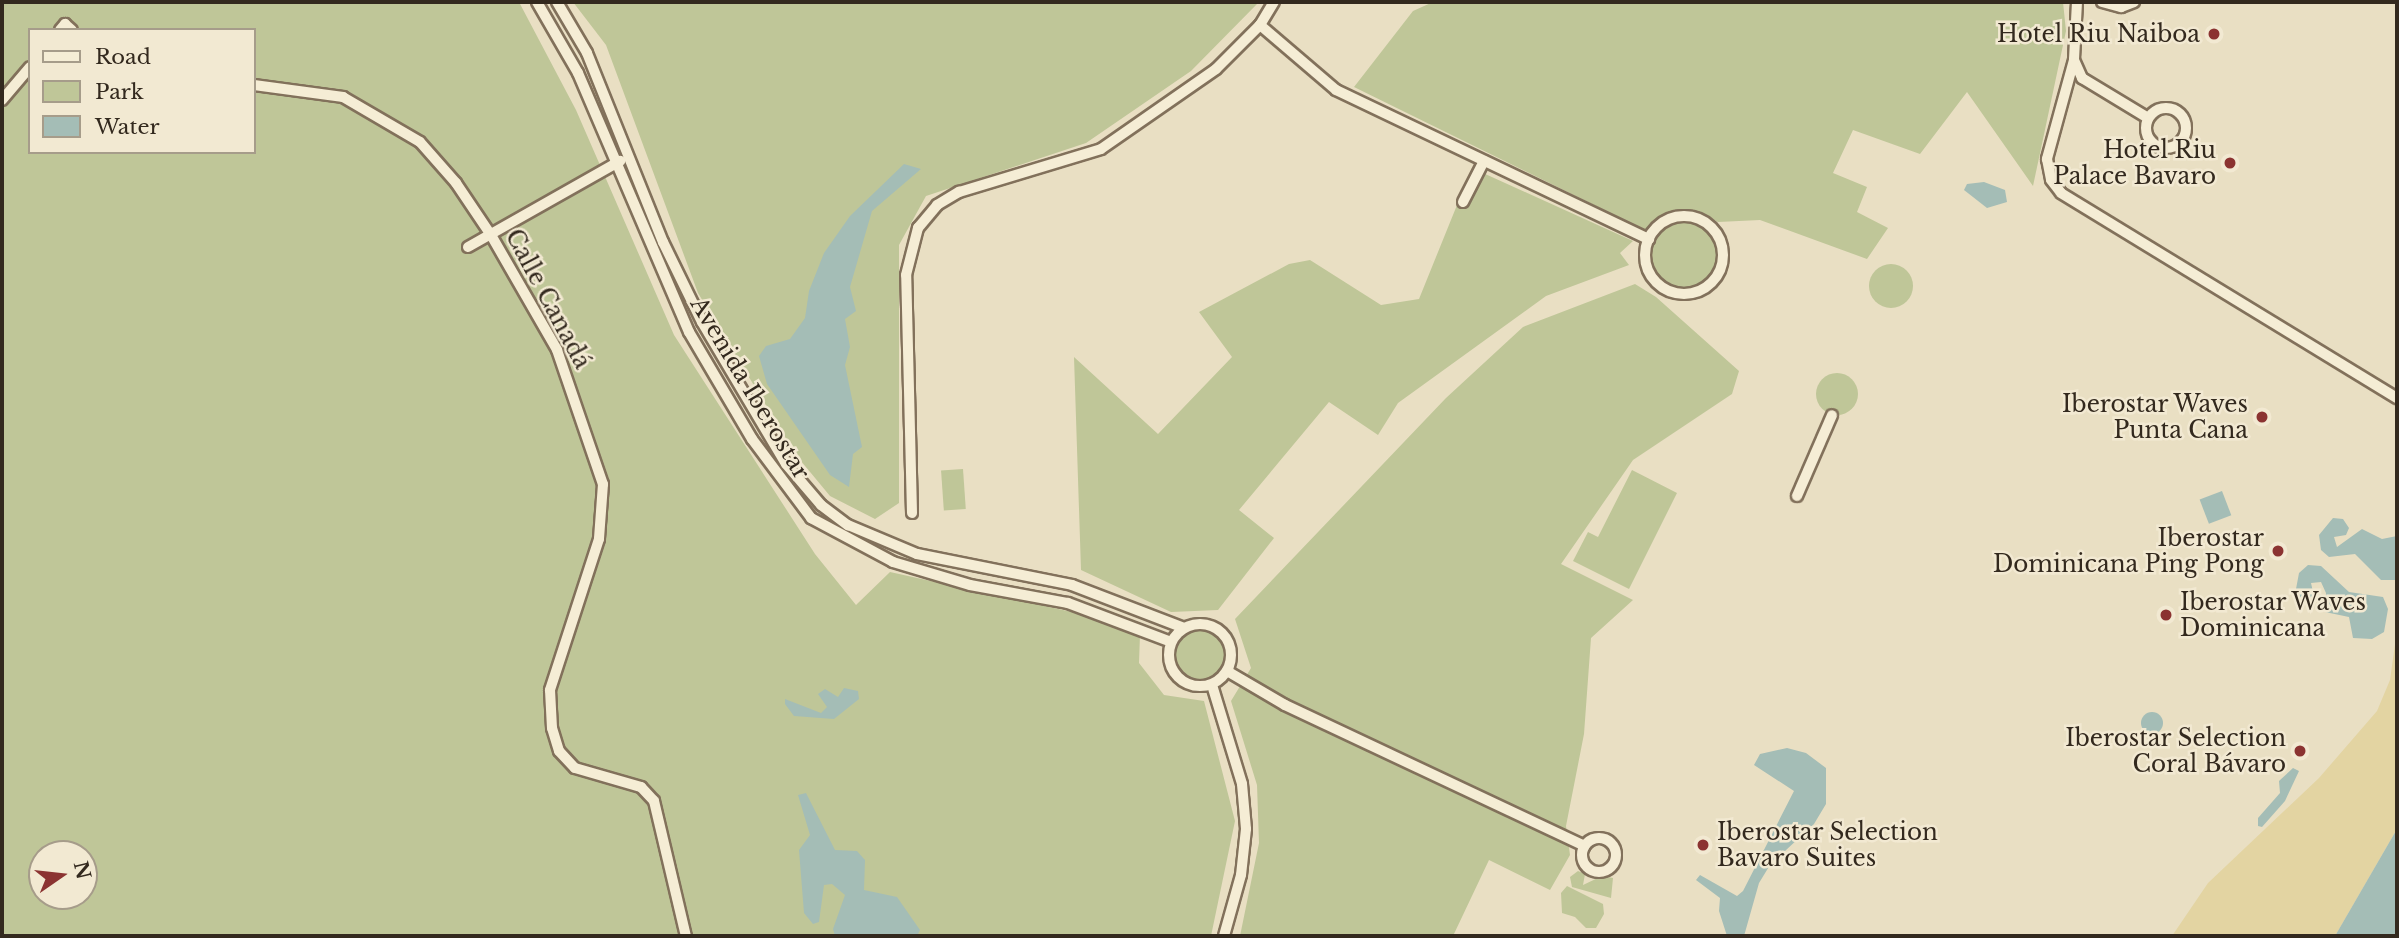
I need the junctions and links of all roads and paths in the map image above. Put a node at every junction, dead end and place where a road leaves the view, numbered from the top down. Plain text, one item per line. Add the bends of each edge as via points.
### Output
1 (537, 2) edge
2 (556, 2) edge
3 (1274, 2) edge
4 (2077, 2) edge
5 (2102, 2) edge
6 (2134, 2) edge
7 (1260, 24) junction
8 (2074, 60) junction
9 (28, 68) edge
10 (256, 85) edge
11 (2, 100) edge
12 (2148, 118) dead end
13 (629, 157) junction
14 (1484, 161) junction
15 (614, 164) junction
16 (1463, 202) dead end
17 (491, 235) junction
18 (1648, 239) junction
19 (468, 247) dead end
20 (2397, 398) edge
21 (1832, 415) dead end
22 (1797, 496) dead end
23 (912, 513) dead end
24 (1184, 628) junction
25 (1171, 642) junction
26 (1227, 671) junction
27 (1212, 685) junction
28 (1584, 846) dead end
29 (686, 936) edge
30 (1224, 936) edge

1 - 15 street, Avenida Iberostar via 578,73
2 - 13 street, Avenida Iberostar via 587,53
3 - 7 street
4 - 8 street
5 - 6 street via 2121,8
7 - 14 street via 1336,90
7 - 23 street via 1216,69 1101,149 960,192 937,205 918,228 906,275
8 - 12 street via 2088,84
8 - 20 street via 2048,159 2051,180 2061,193
9 - 11 street
10 - 17 street, Calle Canadá via 344,97 389,122 420,142 456,183
13 - 15 street
13 - 24 street, Avenida Iberostar via 702,322 786,464 821,505 848,525 916,554 1072,585
14 - 16 street
14 - 18 street
15 - 17 street
15 - 25 street, Avenida Iberostar via 689,332 752,439 811,518 893,562 970,585 1068,603
17 - 19 street
17 - 29 street, Calle Canadá via 557,350 603,484 599,539 550,690 555,737 559,751 575,768 642,788 654,800
18 - 18 street via 1648,269 1671,291 1695,292 1707,286 1721,265 1720,240 1713,229 1694,217 1662,222
21 - 22 street
24 - 25 street
24 - 26 street via 1204,624 1222,632 1231,651
25 - 27 street via 1168,653 1174,673 1191,686
26 - 27 street
26 - 28 street via 1285,705
27 - 30 street via 1242,784 1246,829 1241,875

